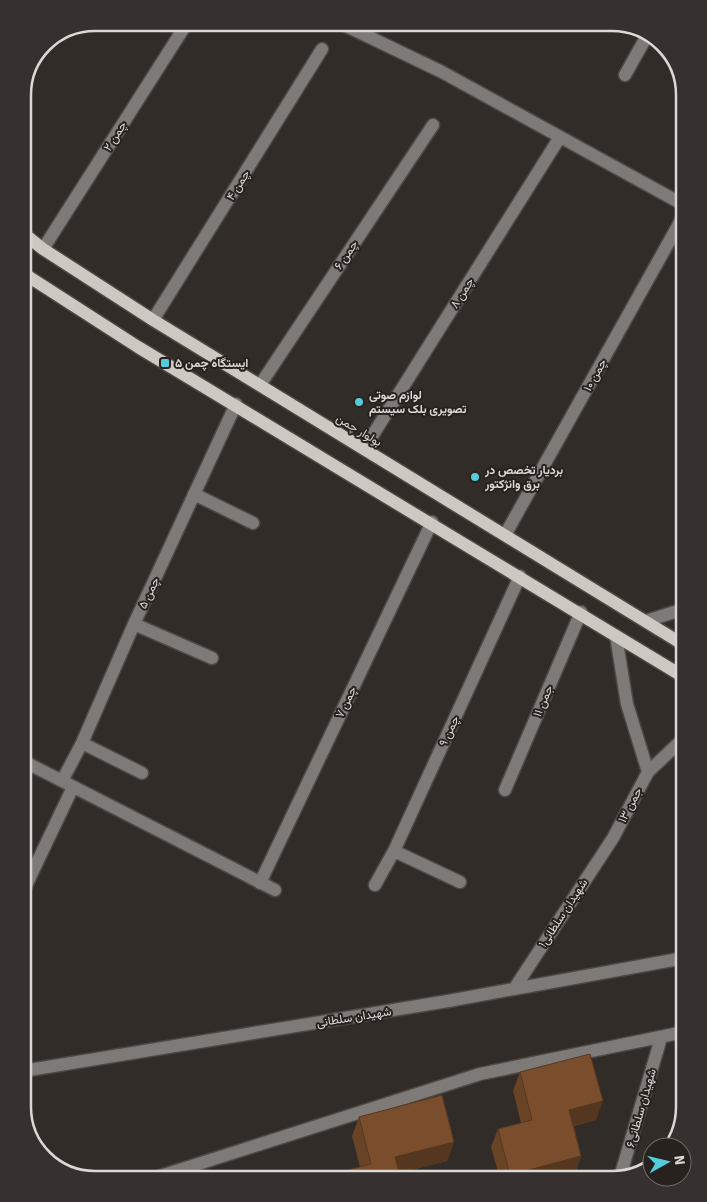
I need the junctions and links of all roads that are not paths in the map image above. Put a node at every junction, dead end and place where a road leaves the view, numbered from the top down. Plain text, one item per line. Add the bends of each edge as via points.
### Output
1 (181, 31) edge
2 (357, 31) edge
3 (644, 40) edge
4 (322, 49) dead end
5 (625, 75) dead end
6 (433, 125) dead end
7 (560, 137) junction
8 (676, 201) edge
9 (676, 229) edge
10 (31, 239) edge
11 (43, 249) junction
12 (31, 278) edge
13 (153, 320) junction
14 (260, 385) junction
15 (236, 404) junction
16 (364, 449) junction
17 (194, 494) junction
18 (432, 522) junction
19 (253, 523) dead end
20 (505, 535) junction
21 (520, 576) junction
22 (581, 612) junction
23 (676, 612) edge
24 (646, 621) junction
25 (134, 624) junction
26 (616, 636) junction
27 (676, 640) edge
28 (212, 658) dead end
29 (676, 671) edge
30 (82, 743) junction
31 (676, 746) edge
32 (31, 766) edge
33 (648, 772) junction
34 (142, 773) dead end
35 (68, 784) junction
36 (505, 790) dead end
37 (613, 838) joint
38 (394, 851) junction
39 (31, 871) edge
40 (260, 882) junction
41 (460, 882) dead end
42 (375, 885) dead end
43 (275, 890) dead end
44 (676, 959) edge
45 (514, 989) junction
46 (676, 1034) edge
47 (661, 1038) junction
48 (31, 1070) edge
49 (622, 1170) edge
50 (176, 1171) edge

1 - 11 street, چمن ۲
2 - 7 street via 442,72
3 - 5 street
4 - 13 street, چمن ۴
6 - 14 street, چمن ۶
7 - 8 street
7 - 16 street, چمن ۸
9 - 20 street, چمن ۱۰
10 - 11 main road, بولوار چمن
11 - 13 main road, بولوار چمن
12 - 15 main road
13 - 14 main road, بولوار چمن
14 - 16 main road, بولوار چمن
15 - 17 street, چمن ۵
15 - 18 main road
16 - 20 main road, بولوار چمن
17 - 19 street
17 - 25 street, چمن ۵
18 - 21 main road
18 - 40 street, چمن ۷
20 - 24 main road, بولوار چمن
21 - 22 main road
21 - 38 street, چمن ۹
22 - 26 main road
22 - 36 street, جمن ۱۱
23 - 24 street
24 - 27 main road, بولوار چمن
25 - 28 street
25 - 30 street, چمن ۵
26 - 29 main road
26 - 33 street via 627,704
30 - 34 street
30 - 35 street, چمن ۵
31 - 33 street, جمن ۱۳
32 - 35 street
33 - 37 street, جمن ۱۳
35 - 39 street, چمن ۵
35 - 40 street
37 - 45 street, شهیدان سلطانی۱
38 - 41 street
38 - 42 street, چمن ۹
40 - 43 street
44 - 45 street, شهیدان سلطانی
45 - 48 street, شهیدان سلطانی
46 - 47 street
47 - 49 street, شهیدان سلطانی۶
47 - 50 street via 480,1074

